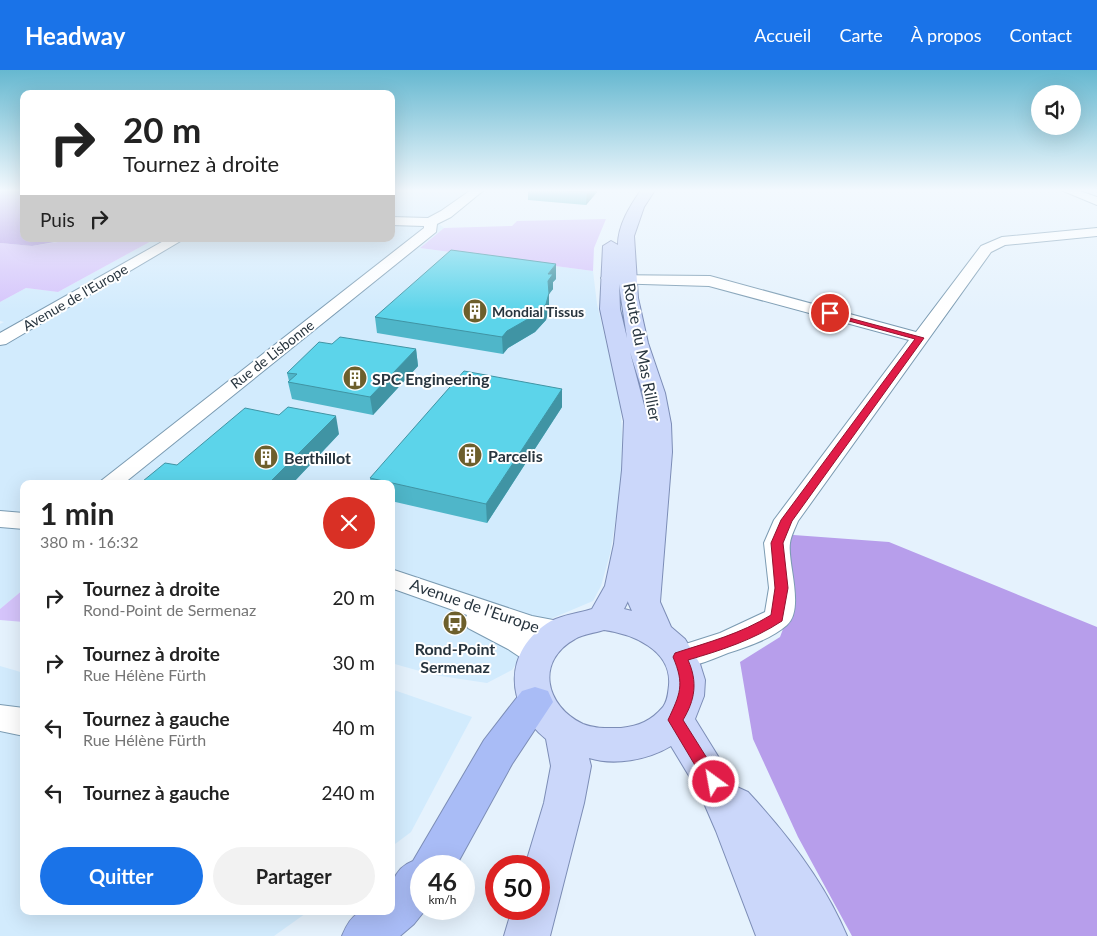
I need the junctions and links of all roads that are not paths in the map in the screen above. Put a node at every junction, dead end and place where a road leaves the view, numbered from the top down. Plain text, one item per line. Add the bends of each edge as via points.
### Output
1 (429, 230) edge
2 (615, 230) edge
3 (628, 230) edge
4 (1097, 232) edge
5 (172, 242) edge
6 (618, 278) junction
7 (920, 338) junction
8 (0, 340) edge
9 (113, 480) edge
10 (0, 519) edge
11 (20, 521) edge
12 (395, 579) edge
13 (395, 593) edge
14 (604, 618) junction
15 (548, 642) junction
16 (669, 646) junction
17 (535, 702) junction
18 (0, 718) edge
19 (675, 720) junction
20 (20, 721) edge
21 (564, 733) junction
22 (714, 782) junction
23 (438, 855) edge
24 (550, 855) edge
25 (410, 893) edge
26 (395, 911) edge
27 (390, 915) edge
28 (532, 920) edge
29 (365, 936) edge
30 (527, 936) edge
31 (779, 936) edge
32 (824, 936) edge

1 - 9 street, Rue de Lisbonne
2 - 6 main road, Route du Mas Rillier via 611,245
3 - 6 main road, Route du Mas Rillier
4 - 7 street via 992,244
5 - 8 street, Avenue de l'Europe
6 - 7 street via 710,281
6 - 14 main road, Route du Mas Rillier via 610,309 636,421 635,470 629,544 620,590
6 - 16 main road, Route du Mas Rillier via 629,298 659,424 644,602
7 - 16 street via 786,520 777,543 782,588 778,617 756,631 722,645
10 - 11 street
12 - 15 street, Avenue de l'Europe via 531,627
13 - 15 street, Avenue de l'Europe via 461,613 518,641
14 - 15 main road via 580,621
14 - 16 main road via 642,626
15 - 17 main road via 531,668 530,685
16 - 19 main road via 687,672 688,689 684,705
17 - 21 main road via 547,719
17 - 23 highway via 498,752
18 - 20 street
19 - 21 main road via 659,734 637,743 612,746 587,743
19 - 22 main road
21 - 24 main road via 571,766
22 - 31 main road
22 - 32 main road via 758,832
25 - 26 highway
27 - 29 highway
28 - 30 main road

